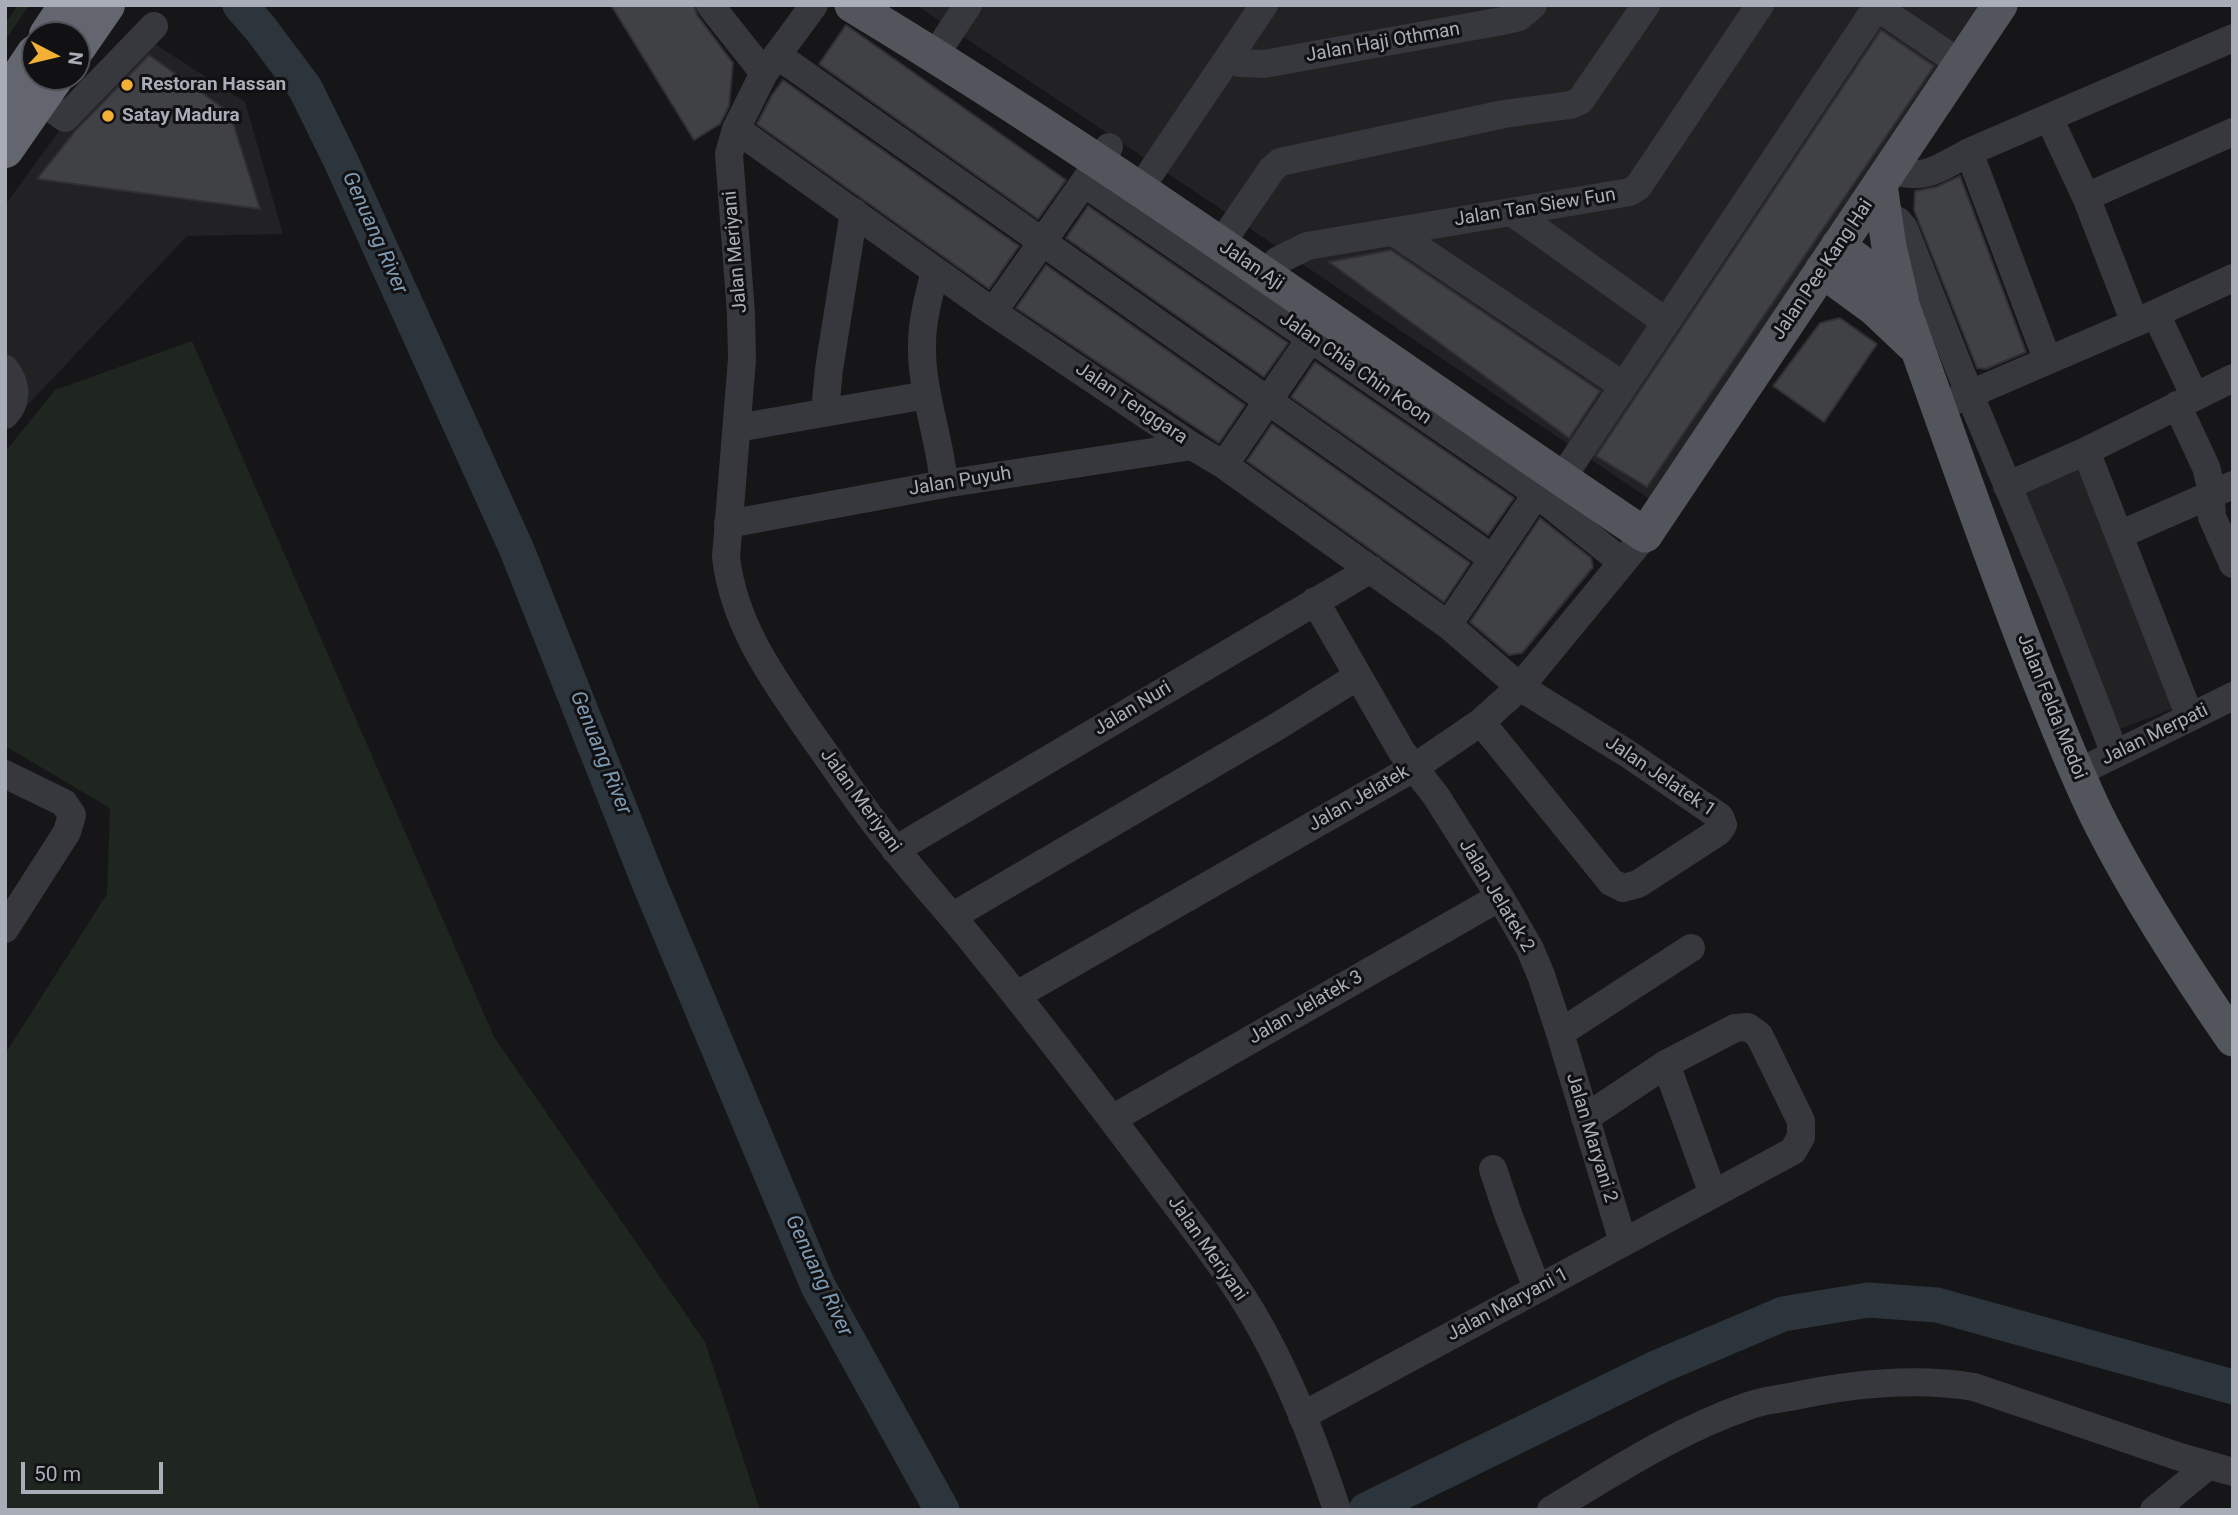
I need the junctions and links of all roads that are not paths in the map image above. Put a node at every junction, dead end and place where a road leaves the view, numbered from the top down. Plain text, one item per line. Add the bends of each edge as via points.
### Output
1 (68, 5) edge
2 (106, 5) edge
3 (710, 5) edge
4 (814, 5) edge
5 (852, 5) edge
6 (899, 5) edge
7 (968, 5) edge
8 (1264, 5) edge
9 (1532, 5) edge
10 (1646, 5) edge
11 (1760, 5) edge
12 (2000, 5) edge
13 (1876, 6) edge
14 (57, 21) edge
15 (155, 26) dead end
16 (91, 27) edge
17 (2233, 38) edge
18 (941, 45) junction
19 (1229, 58) junction
20 (770, 64) junction
21 (1961, 64) junction
22 (34, 92) edge
23 (2049, 118) junction
24 (736, 129) junction
25 (2233, 132) edge
26 (5, 149) edge
27 (1969, 152) junction
28 (1096, 164) junction
29 (1144, 181) junction
30 (1885, 189) junction
31 (2086, 197) junction
32 (854, 212) junction
33 (1512, 212) junction
34 (1394, 232) junction
35 (1225, 237) junction
36 (1042, 242) junction
37 (1830, 258) junction
38 (1271, 269) junction
39 (935, 271) junction
40 (2233, 278) edge
41 (1801, 301) junction
42 (1888, 307) junction
43 (993, 312) junction
44 (2145, 319) junction
45 (1666, 321) junction
46 (1311, 338) junction
47 (2047, 359) junction
48 (5, 369) edge
49 (2233, 378) edge
50 (1622, 385) junction
51 (927, 395) junction
52 (1268, 401) junction
53 (1954, 401) junction
54 (2186, 401) junction
55 (825, 411) junction
56 (5, 415) edge
57 (737, 428) junction
58 (1192, 446) junction
59 (2085, 451) junction
60 (1224, 465) junction
61 (1553, 476) junction
62 (944, 484) junction
63 (2007, 486) junction
64 (2222, 490) edge
65 (728, 524) junction
66 (1651, 527) junction
67 (2119, 535) junction
68 (1493, 559) junction
69 (1622, 562) junction
70 (2233, 564) edge
71 (1371, 569) junction
72 (1315, 601) junction
73 (1448, 625) junction
74 (1358, 676) junction
75 (1520, 687) junction
76 (2233, 696) edge
77 (2190, 717) junction
78 (1481, 722) junction
79 (2115, 754) junction
80 (1415, 768) junction
81 (2077, 773) junction
82 (5, 775) edge
83 (895, 850) junction
84 (14, 893) edge
85 (1500, 897) junction
86 (953, 916) junction
87 (5, 929) edge
88 (1691, 948) dead end
89 (1017, 995) junction
90 (1560, 1033) junction
91 (2233, 1039) edge
92 (1667, 1064) junction
93 (1585, 1118) junction
94 (1112, 1119) junction
95 (1493, 1169) dead end
96 (1713, 1194) junction
97 (1623, 1242) junction
98 (1537, 1288) junction
99 (1302, 1416) junction
100 (2221, 1469) edge
101 (1337, 1510) edge
102 (1551, 1510) edge
103 (2154, 1510) edge

1 - 14 highway
2 - 16 highway
3 - 20 street
4 - 20 street, Jalan Meriyani
5 - 18 main road, Jalan Aji
6 - 18 main road, Jalan Aji
7 - 18 street
8 - 19 street
9 - 19 street, Jalan Haji Othman via 1508,20 1264,64 1240,64
10 - 35 street via 1580,101 1280,162
11 - 33 street, Jalan Tan Siew Fun via 1638,187
12 - 21 main road, Jalan Pee Kang Hai
13 - 21 street
13 - 45 street
15 - 22 street via 65,118
17 - 23 street
18 - 28 main road, Jalan Aji
19 - 29 street
20 - 24 street, Jalan Meriyani
20 - 36 street
21 - 30 main road, Jalan Pee Kang Hai
22 - 26 highway
23 - 27 street
23 - 31 street
24 - 32 street, Jalan Tenggara
24 - 57 street, Jalan Meriyani via 730,154 741,314
25 - 31 street
27 - 30 street via 1933,172 1903,174
27 - 47 street
28 - 29 main road, Jalan Aji
28 - 36 street
28 - 46 street, Jalan Chia Chin Koon
29 - 35 main road, Jalan Aji
30 - 37 main road, Jalan Pee Kang Hai
30 - 42 main road
30 - 53 street via 1904,228
31 - 44 street
32 - 39 street, Jalan Tenggara
32 - 55 street
33 - 34 street, Jalan Tan Siew Fun
33 - 45 street
34 - 38 street, Jalan Tan Siew Fun via 1307,246
34 - 50 street
35 - 38 main road, Jalan Aji
36 - 43 street
36 - 52 street
37 - 41 main road, Jalan Pee Kang Hai
37 - 42 main road
38 - 61 main road, Jalan Aji
39 - 43 street, Jalan Tenggara
39 - 51 street via 922,345
40 - 44 street
41 - 42 main road
41 - 66 main road, Jalan Pee Kang Hai
42 - 53 main road, Jalan Felda Medoi
43 - 58 street, Jalan Tenggara
44 - 47 street
44 - 54 street
45 - 50 street
46 - 52 street
46 - 61 street, Jalan Chia Chin Koon
47 - 53 street
48 - 56 street via 16,391
49 - 54 street
50 - 61 street
51 - 55 street
51 - 62 street
52 - 60 street
52 - 68 street
53 - 63 street
53 - 81 main road, Jalan Felda Medoi via 2003,585
54 - 59 street
54 - 64 street via 2206,467
55 - 57 street
57 - 65 street, Jalan Meriyani
58 - 60 street, Jalan Tenggara
58 - 62 street, Jalan Puyuh
59 - 63 street
59 - 67 street
60 - 71 street, Jalan Tenggara
61 - 66 main road, Jalan Aji
61 - 68 street
61 - 69 street, Jalan Chia Chin Koon
62 - 65 street, Jalan Puyuh
63 - 79 street
64 - 67 street
64 - 70 street via 2212,517
65 - 83 street, Jalan Meriyani via 729,581 750,639 774,681
66 - 69 street, Jalan Jelatek
67 - 77 street
68 - 73 street
69 - 75 street, Jalan Jelatek
71 - 72 street, Jalan Nuri
71 - 73 street, Jalan Tenggara
72 - 74 street, Jalan Jelatek 2
72 - 83 street, Jalan Nuri
73 - 75 street, Jalan Tenggara
74 - 80 street, Jalan Jelatek 2
74 - 86 street
75 - 78 street, Jalan Jelatek
75 - 78 street, Jalan Jelatek 1 via 1628,754 1720,817 1723,825 1638,884 1623,888 1611,881
76 - 77 street, Jalan Merpati
77 - 79 street, Jalan Merpati
78 - 80 street, Jalan Jelatek
79 - 81 street, Jalan Merpati
80 - 85 street, Jalan Jelatek 2
80 - 89 street, Jalan Jelatek
81 - 91 main road, Jalan Felda Medoi via 2137,889
82 - 84 street via 64,803 72,815 67,832
83 - 86 street, Jalan Meriyani
84 - 87 street
85 - 90 street, Jalan Jelatek 2 via 1530,949
85 - 94 street, Jalan Jelatek 3
86 - 89 street, Jalan Meriyani
88 - 90 street
89 - 94 street, Jalan Meriyani
90 - 93 street, Jalan Maryani 2
92 - 93 street
92 - 96 street
92 - 96 street, Jalan Maryani 1 via 1735,1028 1748,1027 1759,1035 1801,1121 1801,1137 1793,1151
93 - 97 street, Jalan Maryani 2
94 - 99 street, Jalan Meriyani via 1247,1305
95 - 98 street
96 - 97 street, Jalan Maryani 1
97 - 98 street, Jalan Maryani 1
98 - 99 street, Jalan Maryani 1
99 - 101 street, Jalan Meriyani
100 - 102 street via 1974,1387 1916,1381 1813,1392 1749,1405 1678,1437
100 - 103 street

